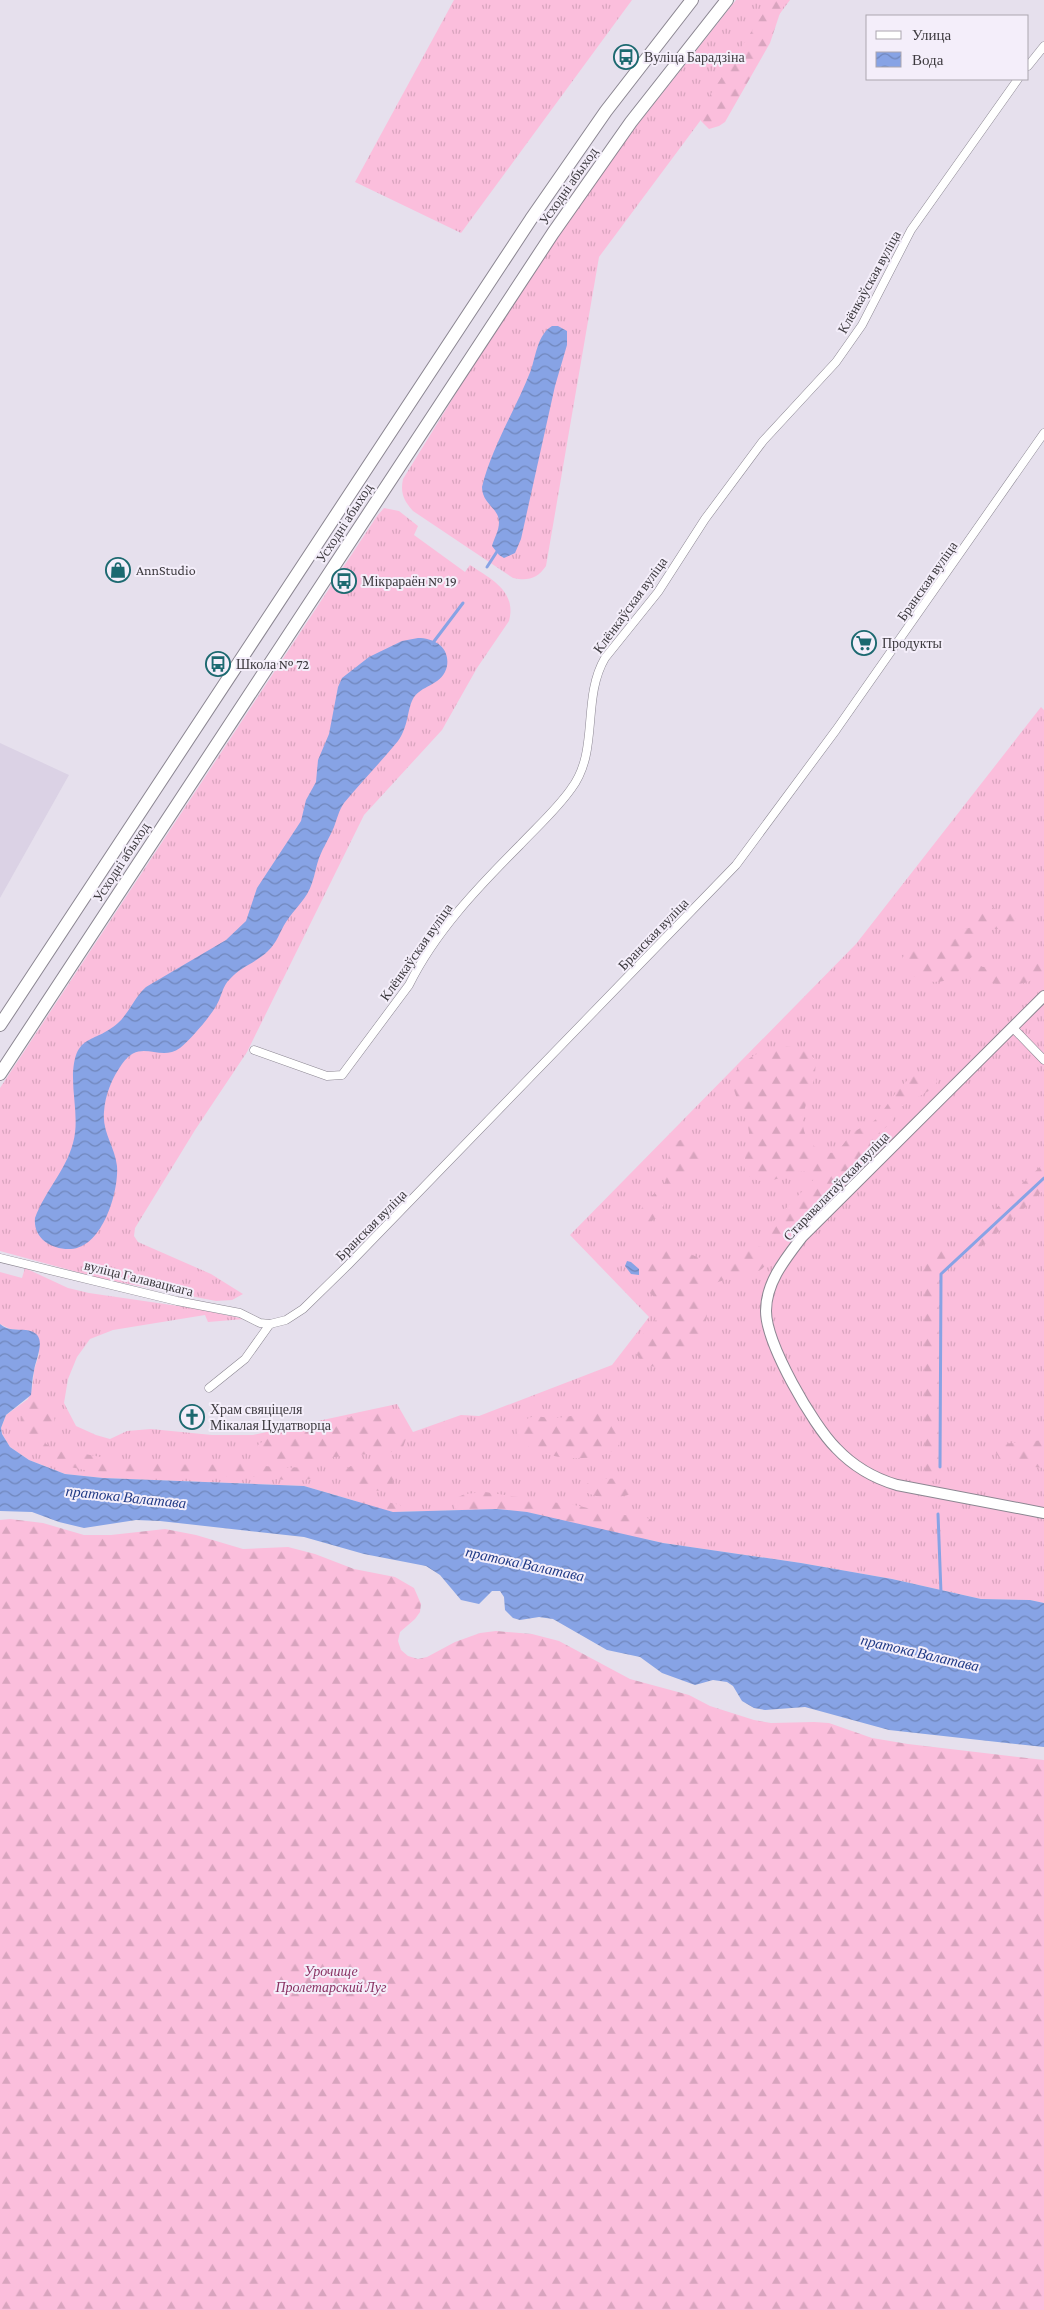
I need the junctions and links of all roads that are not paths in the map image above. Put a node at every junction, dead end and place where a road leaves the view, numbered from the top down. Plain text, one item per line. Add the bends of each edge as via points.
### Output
1 (692, 0) edge
2 (727, 0) edge
3 (1044, 46) edge
4 (1029, 65) edge
5 (1017, 80) edge
6 (1044, 433) edge
7 (1044, 996) edge
8 (0, 1025) edge
9 (1013, 1028) junction
10 (254, 1050) dead end
11 (1044, 1060) edge
12 (0, 1074) edge
13 (0, 1258) edge
14 (270, 1324) junction
15 (209, 1388) dead end
16 (1044, 1513) edge

1 - 8 main road, Усходні абыход via 606,111 531,219
2 - 12 main road, Усходні абыход via 631,122 553,233
3 - 4 street
5 - 10 street, Клёнкаўская вуліца via 911,230 862,325 836,362 763,441 705,519 658,592 605,658 592,695 586,760 572,788 477,889 439,937 409,985 342,1075 327,1076
6 - 14 street, Бранская вуліца via 860,697 736,865 322,1292 286,1320
7 - 9 street, Старавалатаўская вуліца
9 - 11 street
9 - 16 street, Старавалатаўская вуліца via 802,1237 782,1264 769,1291 766,1312 782,1362 799,1393 825,1436 855,1465 878,1479 897,1485
13 - 14 street, вуліца Галавацкага via 240,1313 260,1323
14 - 15 street via 245,1359

